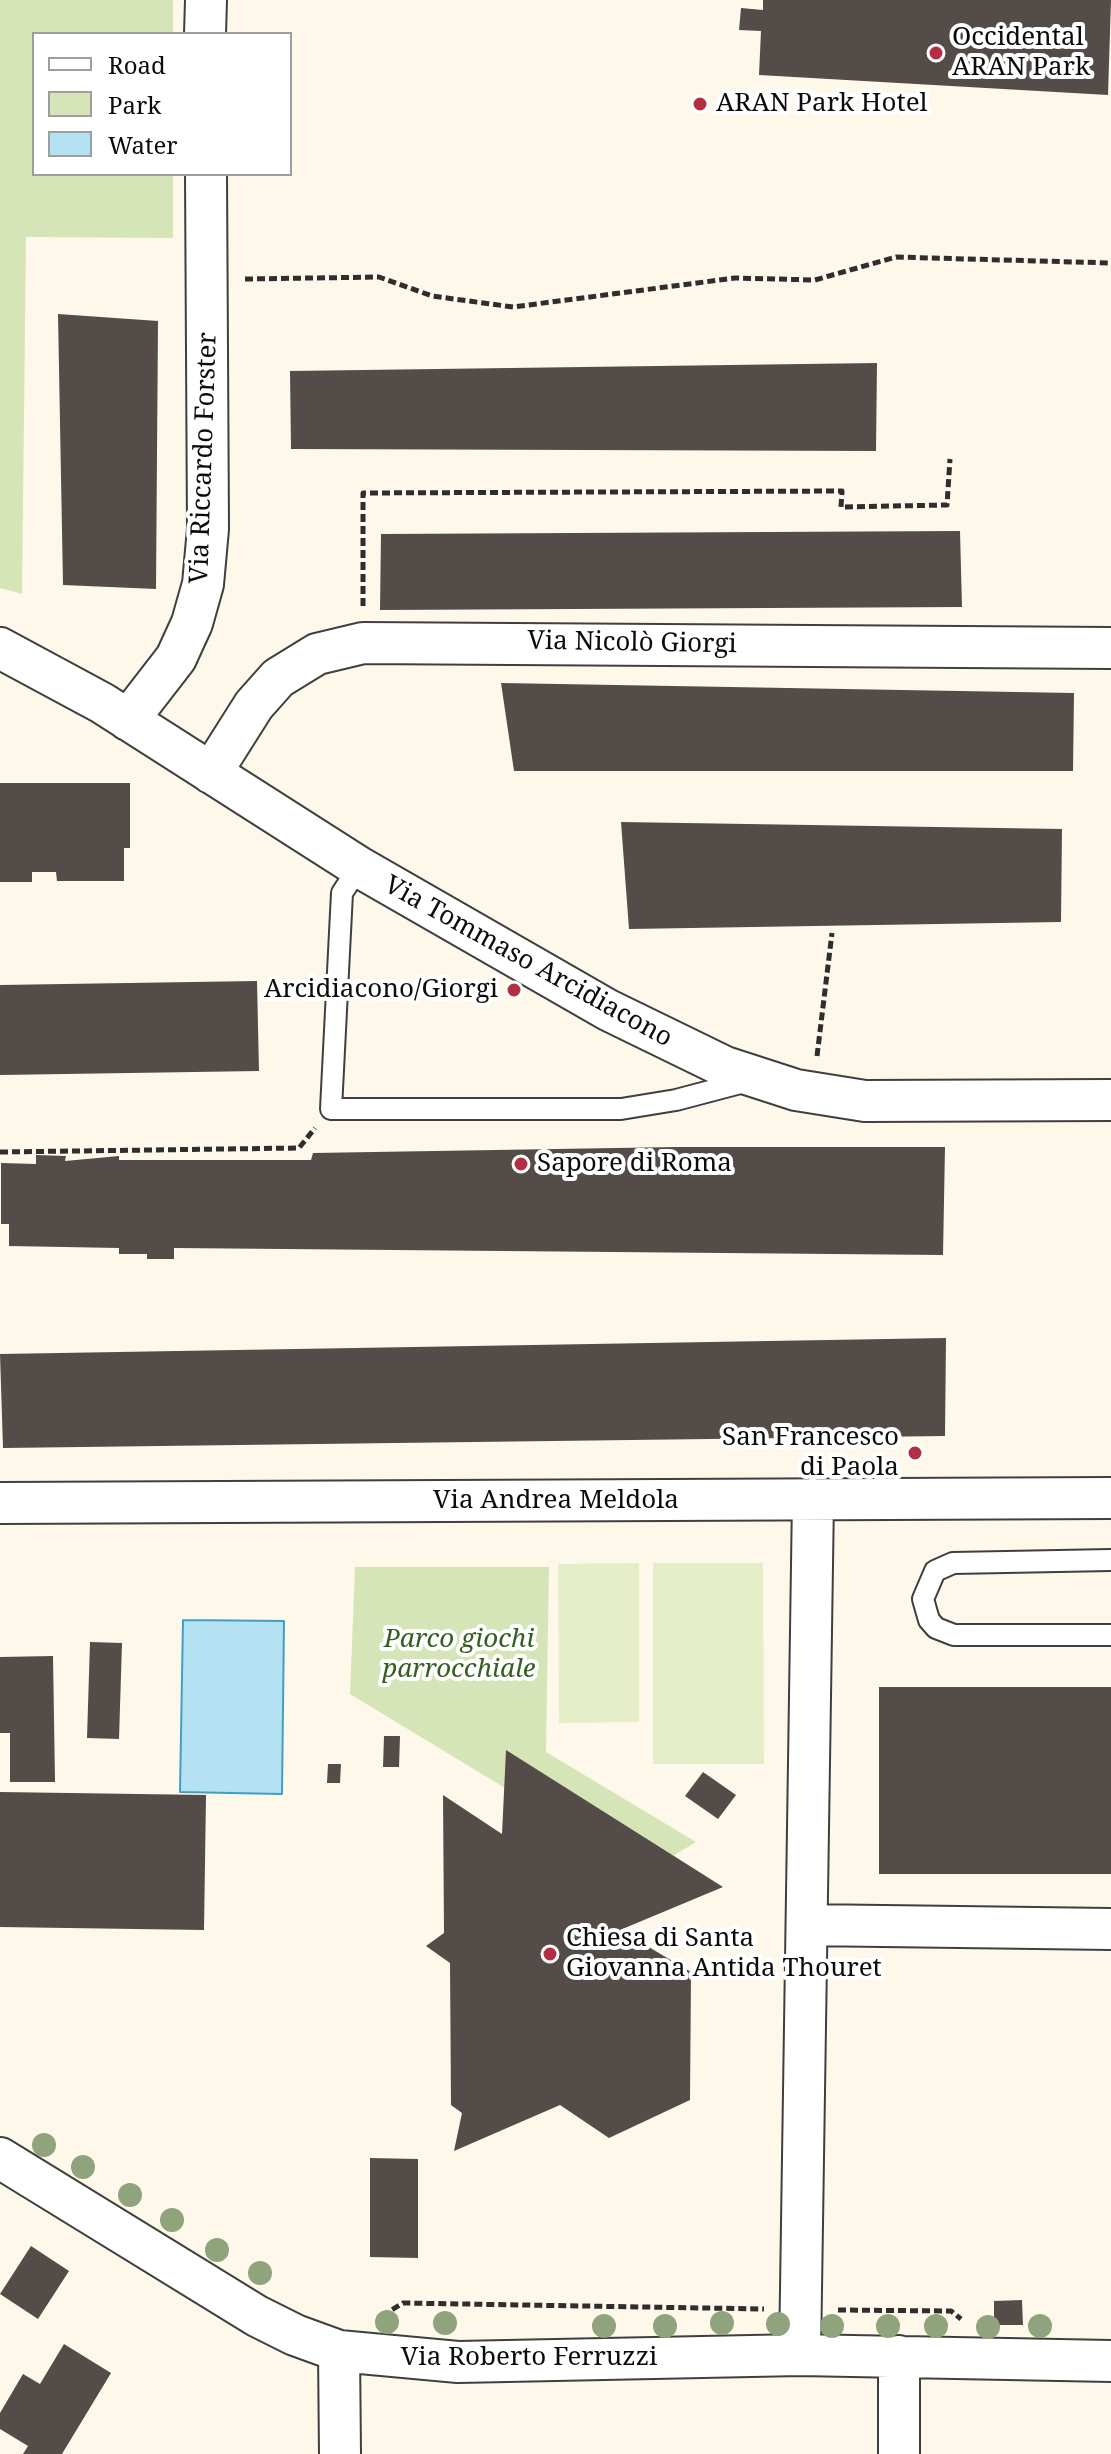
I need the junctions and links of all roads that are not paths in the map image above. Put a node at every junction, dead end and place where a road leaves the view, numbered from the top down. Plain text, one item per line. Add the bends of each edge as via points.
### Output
1 (206, 0) edge
2 (205, 32) edge
3 (206, 176) edge
4 (0, 648) edge
5 (1111, 648) edge
6 (128, 720) junction
7 (211, 773) junction
8 (359, 867) junction
9 (756, 1079) junction
10 (1111, 1100) edge
11 (1111, 1498) edge
12 (813, 1499) junction
13 (0, 1503) edge
14 (1111, 1560) edge
15 (1111, 1635) edge
16 (807, 1925) junction
17 (1111, 1929) edge
18 (0, 2158) edge
19 (339, 2351) junction
20 (800, 2355) junction
21 (899, 2356) junction
22 (1111, 2361) edge
23 (340, 2454) edge
24 (899, 2454) edge

1 - 2 street
3 - 6 street, Via Riccardo Forster via 208,529 203,584 176,658
4 - 6 street, Via Tommaso Arcidiacono
5 - 7 street, Via Nicolò Giorgi via 363,643 317,654 278,678 254,705
6 - 7 street, Via Tommaso Arcidiacono
7 - 8 street, Via Tommaso Arcidiacono
8 - 9 street, Via Tommaso Arcidiacono via 608,1010
8 - 9 lane via 342,893 331,1109 621,1109
9 - 10 street, Via Tommaso Arcidiacono via 813,1094 916,1103
11 - 12 street, Via Andrea Meldola
12 - 13 street, Via Andrea Meldola
12 - 16 street
14 - 15 lane via 953,1563 935,1571 923,1599 929,1620 954,1635
16 - 17 street
16 - 20 street
18 - 19 street, Via Roberto Ferruzzi via 257,2316
19 - 20 street, Via Roberto Ferruzzi via 470,2362
19 - 23 street
20 - 21 street, Via Roberto Ferruzzi
21 - 22 street, Via Roberto Ferruzzi
21 - 24 street

